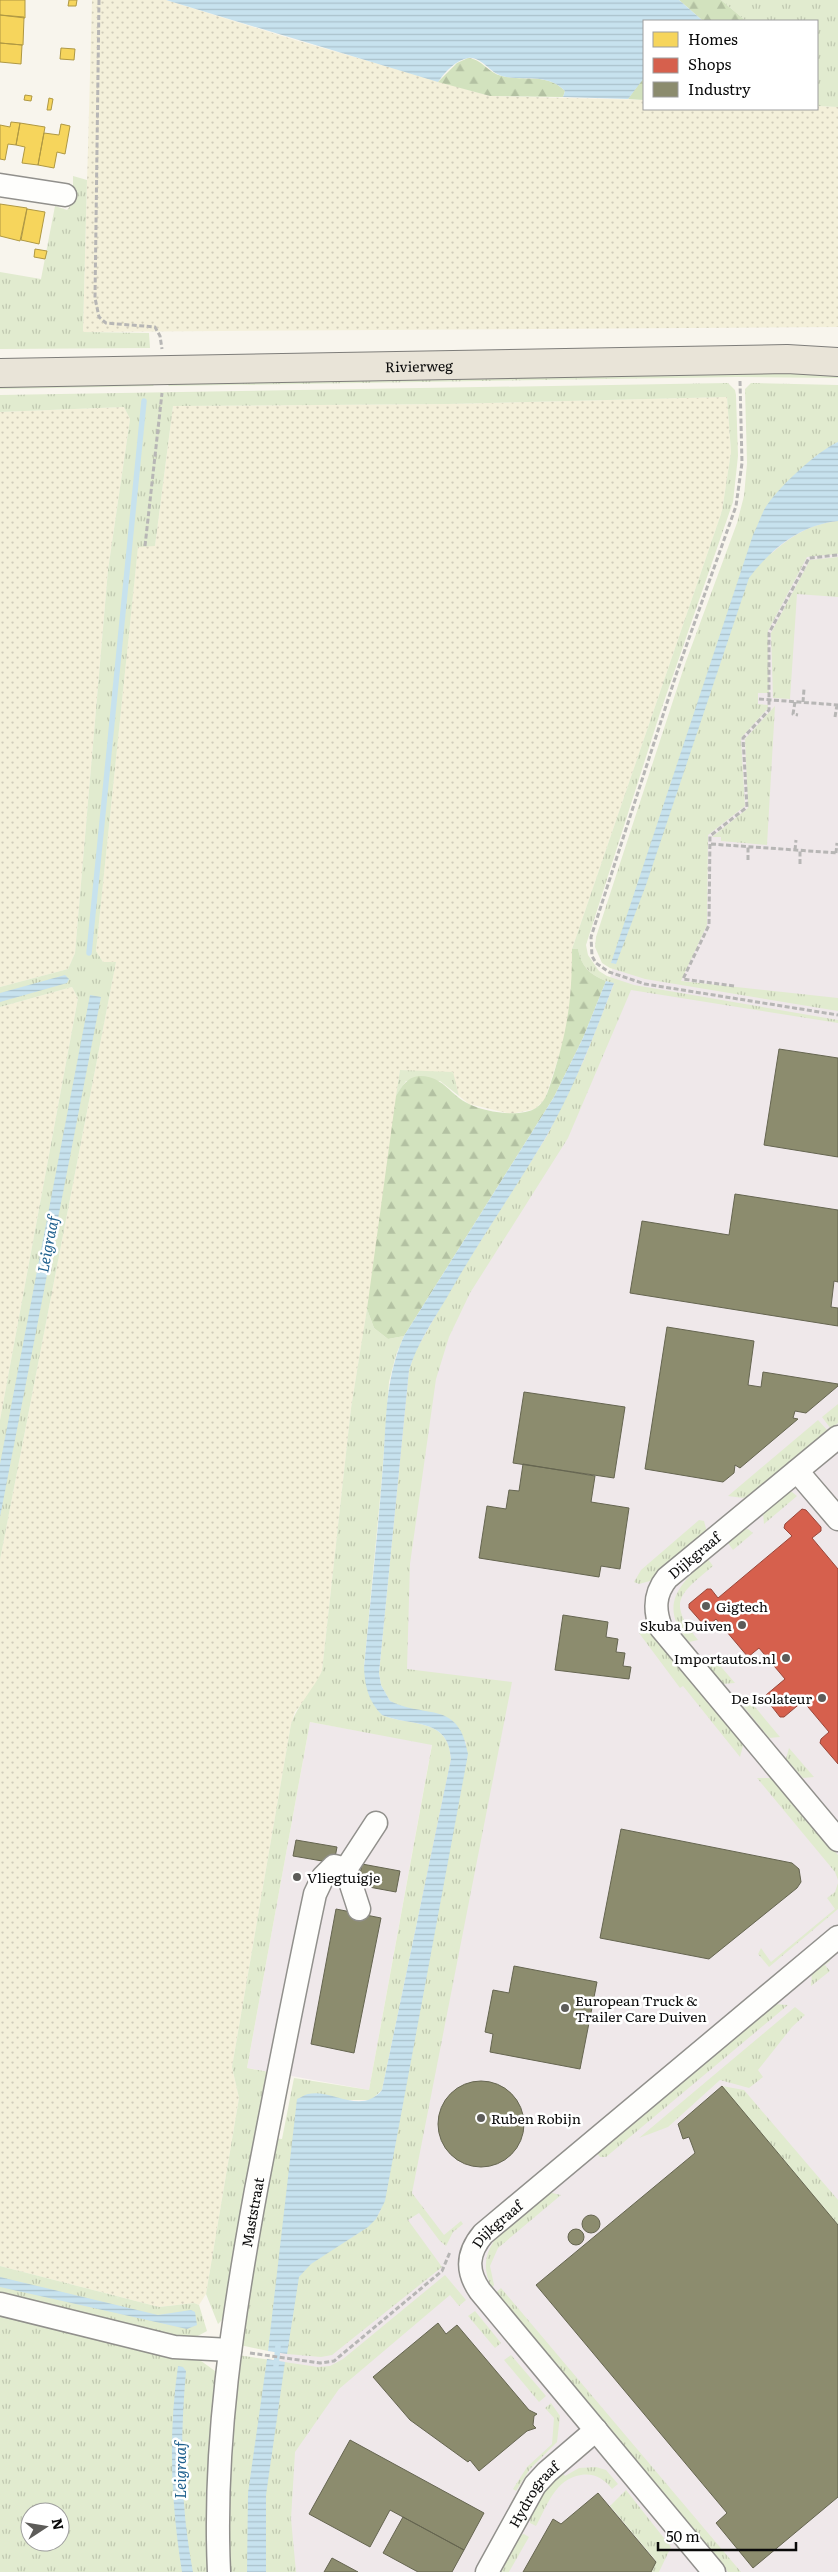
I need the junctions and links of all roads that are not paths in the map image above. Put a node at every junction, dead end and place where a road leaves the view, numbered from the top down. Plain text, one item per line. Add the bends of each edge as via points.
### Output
1 (0, 184) edge
2 (65, 195) dead end
3 (838, 362) edge
4 (0, 373) edge
5 (838, 1437) edge
6 (797, 1471) junction
7 (838, 1519) edge
8 (376, 1823) dead end
9 (838, 1840) edge
10 (346, 1869) junction
11 (359, 1909) dead end
12 (838, 1936) edge
13 (0, 2304) edge
14 (230, 2350) junction
15 (596, 2430) junction
16 (219, 2572) edge
17 (487, 2572) edge
18 (714, 2572) edge

1 - 2 street
3 - 4 main road, Rivierweg via 787,359 162,361
5 - 6 street, Dijkgraaf
6 - 7 street
6 - 9 street, Dijkgraaf via 667,1578 656,1595 656,1617 661,1628
8 - 10 street
10 - 11 street
10 - 14 street, Maststraat via 334,1866 323,1877 315,1894 278,2074 235,2305
12 - 15 street, Dijkgraaf via 483,2234 473,2247 470,2273 480,2292
13 - 14 street via 174,2347
14 - 16 street, Maststraat via 218,2522
15 - 17 street, Hydrograaf via 535,2485
15 - 18 street, Dijkgraaf

